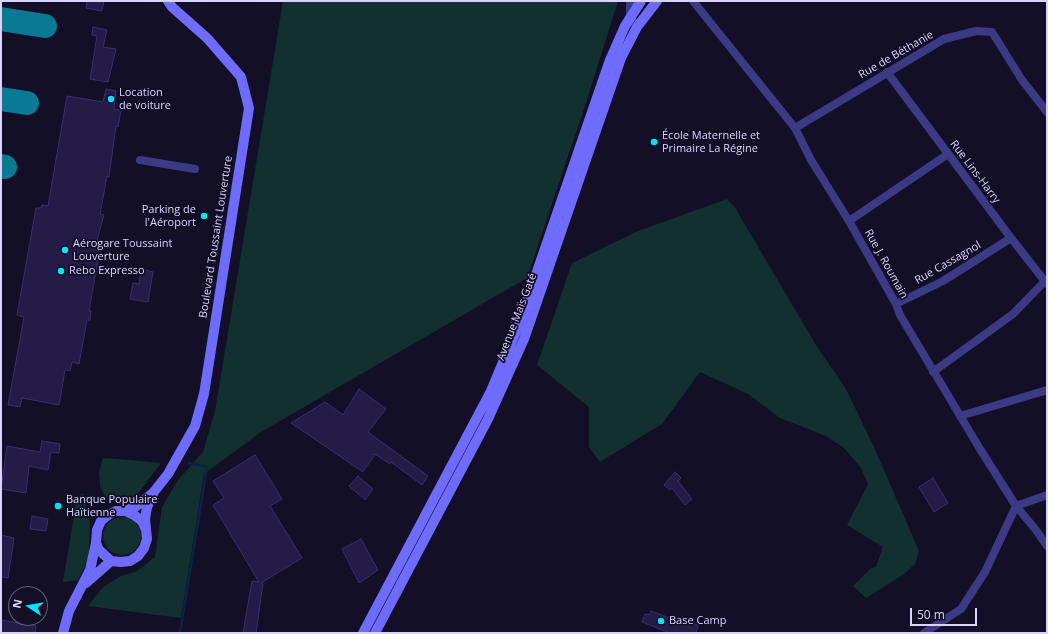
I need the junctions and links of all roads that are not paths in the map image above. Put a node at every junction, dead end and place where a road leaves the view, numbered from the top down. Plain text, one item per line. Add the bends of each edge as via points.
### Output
1 (168, 1) edge
2 (630, 1) edge
3 (641, 1) edge
4 (657, 1) edge
5 (693, 1) edge
6 (630, 17) junction
7 (636, 27) junction
8 (887, 72) junction
9 (1047, 112) edge
10 (795, 128) junction
11 (948, 154) junction
12 (140, 160) dead end
13 (195, 169) dead end
14 (849, 221) junction
15 (1011, 238) junction
16 (1046, 283) edge
17 (896, 304) junction
18 (933, 372) junction
19 (1047, 390) edge
20 (960, 416) junction
21 (153, 493) junction
22 (1047, 495) edge
23 (1016, 506) junction
24 (125, 511) junction
25 (146, 530) junction
26 (96, 543) junction
27 (1047, 546) edge
28 (111, 561) junction
29 (83, 586) junction
30 (63, 633) edge
31 (363, 633) edge
32 (375, 633) edge
33 (924, 633) edge

1 - 21 main road, Boulevard Toussaint Louverture via 207,38 241,77 248,108 204,394 195,426 182,452
2 - 6 street
3 - 6 main road, Avenue Maïs Gaté
4 - 7 main road, Avenue Maïs Gaté
5 - 10 street, Rue J. Roumain
6 - 7 street
6 - 31 main road, Avenue Maïs Gaté via 610,60 519,324 491,391
7 - 32 main road, Avenue Maïs Gaté via 621,58 524,339 488,420
8 - 9 street, Rue de Béthanie via 944,39 976,32 992,32 1022,80
8 - 10 street, Rue de Béthanie
8 - 11 street, Rue Lins-Harry
10 - 14 street, Rue J. Roumain via 811,160
11 - 14 street
11 - 15 street, Rue Lins-Harry
12 - 13 street
14 - 17 street, Rue J. Roumain
15 - 16 street, Rue Lins-Harry
15 - 17 street, Rue Cassagnol via 943,281
16 - 18 street via 1013,314
17 - 18 street, Rue J. Roumain
18 - 20 street, Rue J. Roumain
19 - 20 street
20 - 23 street, Rue J. Roumain
21 - 24 main road, Boulevard Toussaint Louverture via 135,507
21 - 25 main road, Boulevard Toussaint Louverture via 147,507
22 - 23 street
23 - 27 street, Rue J. Roumain
23 - 33 street via 985,572 961,609
24 - 25 main road via 142,521
24 - 26 main road via 108,515 101,521
25 - 28 main road via 147,539 138,556 130,561
26 - 28 main road via 99,550
26 - 29 main road via 90,570
28 - 29 main road
29 - 30 main road via 69,611

